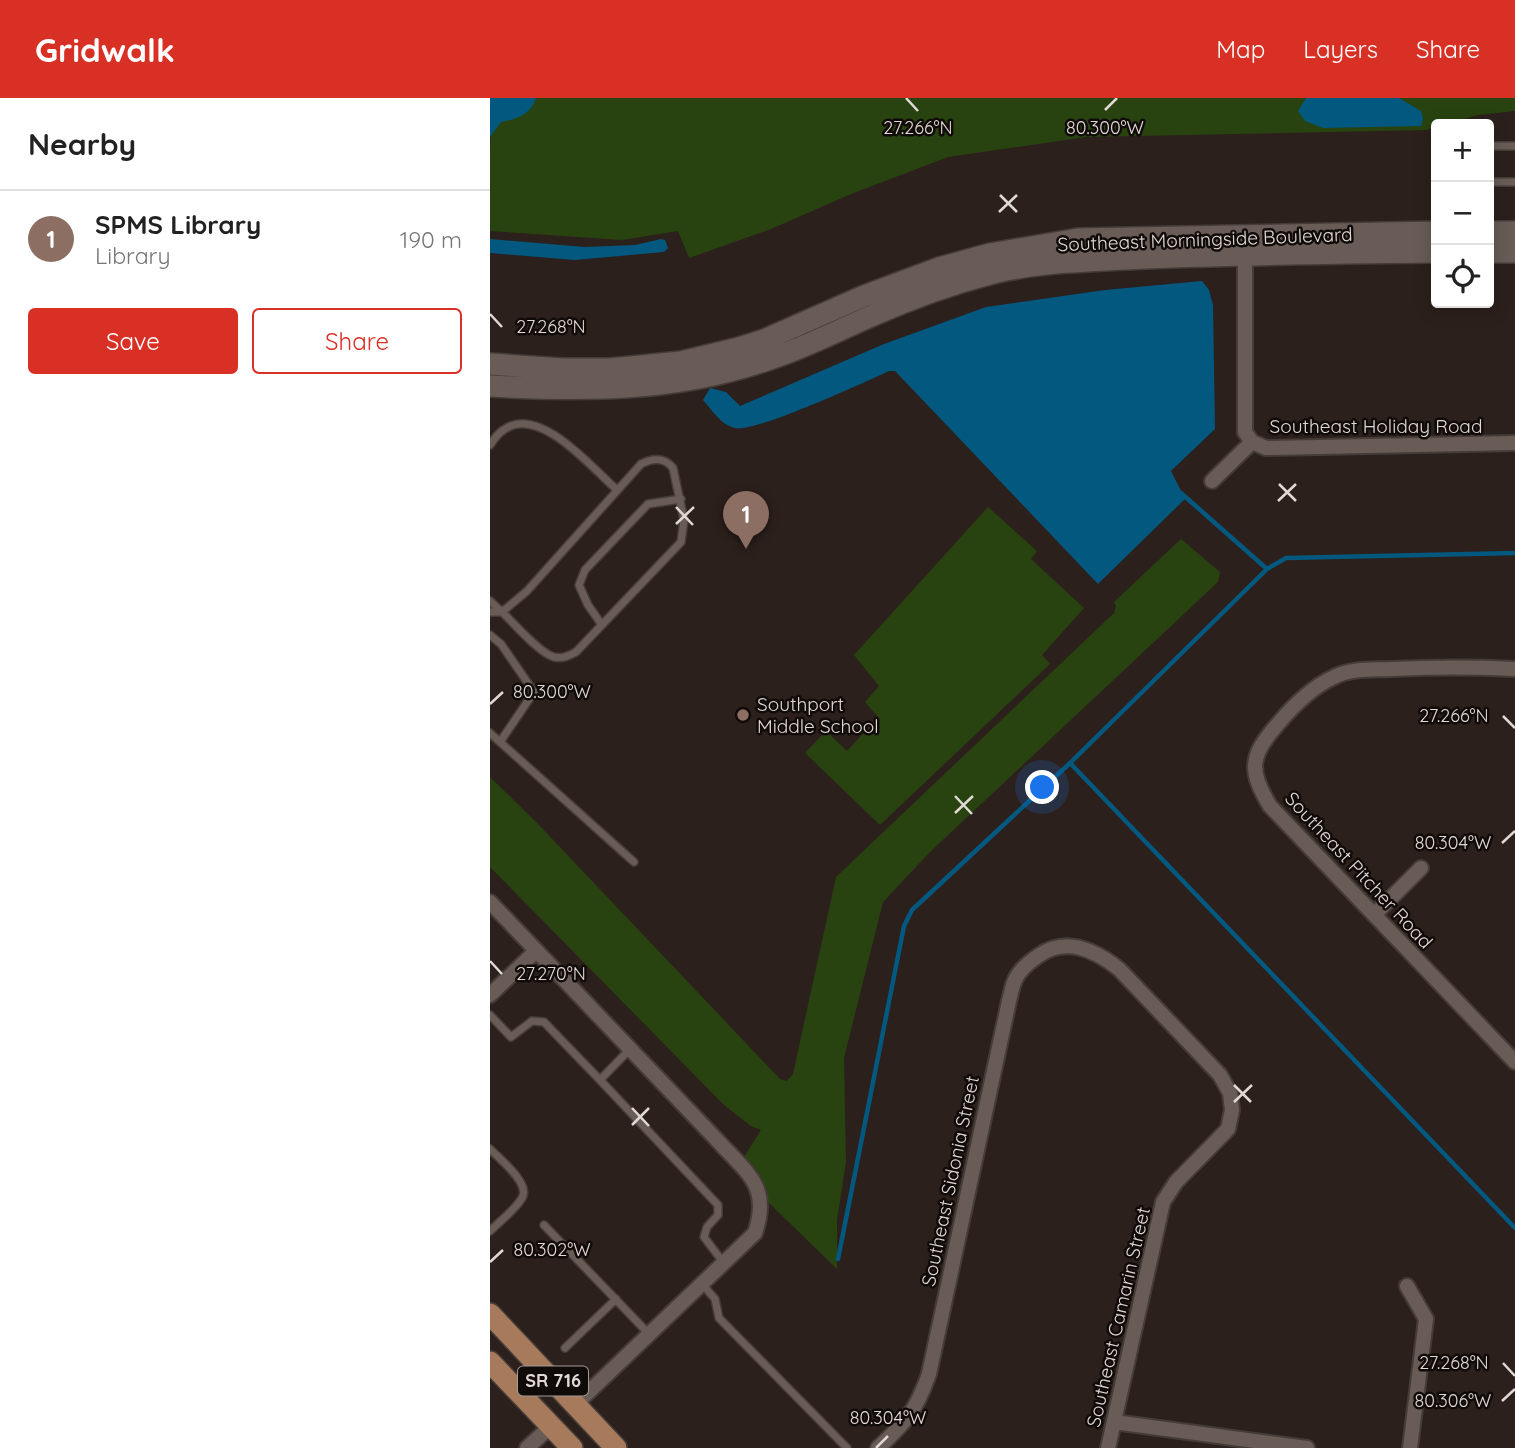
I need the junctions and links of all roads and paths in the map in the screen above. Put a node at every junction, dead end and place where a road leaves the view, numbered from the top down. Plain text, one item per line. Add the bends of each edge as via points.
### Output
1 (1494, 146) edge
2 (1515, 146) edge
3 (1494, 182) edge
4 (1515, 182) edge
5 (1494, 232) edge
6 (1515, 232) edge
7 (1431, 233) edge
8 (1245, 245) junction
9 (1431, 250) edge
10 (1494, 252) edge
11 (1515, 253) edge
12 (992, 264) junction
13 (776, 334) junction
14 (785, 354) junction
15 (490, 364) edge
16 (563, 380) junction
17 (490, 386) edge
18 (1252, 442) junction
19 (1515, 443) edge
20 (490, 445) edge
21 (1212, 481) dead end
22 (617, 490) junction
23 (681, 499) junction
24 (490, 601) edge
25 (490, 612) edge
26 (502, 612) junction
27 (603, 625) junction
28 (490, 635) edge
29 (1515, 669) edge
30 (490, 733) edge
31 (500, 742) junction
32 (634, 862) dead end
33 (1421, 868) dead end
34 (490, 902) edge
35 (1374, 915) junction
36 (1077, 946) joint
37 (536, 951) junction
38 (490, 995) edge
39 (490, 1015) edge
40 (630, 1049) junction
41 (1515, 1062) edge
42 (600, 1080) junction
43 (490, 1149) edge
44 (544, 1225) dead end
45 (490, 1231) edge
46 (724, 1263) junction
47 (702, 1284) junction
48 (1406, 1286) dead end
49 (616, 1299) junction
50 (490, 1314) edge
51 (649, 1334) junction
52 (565, 1348) dead end
53 (490, 1362) edge
54 (575, 1405) junction
55 (1114, 1423) junction
56 (551, 1426) junction
57 (841, 1441) junction
58 (527, 1448) edge
59 (572, 1448) edge
60 (616, 1448) edge
61 (833, 1448) edge
62 (847, 1448) edge
63 (878, 1448) edge
64 (1108, 1448) edge
65 (1307, 1448) edge
66 (1410, 1448) edge

1 - 2 lane
3 - 4 lane
5 - 6 street
7 - 8 street, Southeast Morningside Boulevard
8 - 9 street, Southeast Morningside Boulevard
8 - 12 street, Southeast Morningside Boulevard via 1078,239
8 - 18 street via 1245,432
10 - 11 street
12 - 13 street, Southeast Morningside Boulevard via 939,268
12 - 14 street, Southeast Morningside Boulevard
13 - 14 street
13 - 16 street, Southeast Morningside Boulevard via 681,362 610,369
14 - 16 street, Southeast Morningside Boulevard via 694,380 611,390
15 - 16 street, Southeast Morningside Boulevard
16 - 17 street, Southeast Morningside Boulevard
18 - 19 street, Southeast Holiday Road via 1266,449
18 - 21 street, Southeast Holiday Road
20 - 22 lane via 513,425 543,427
22 - 23 lane via 641,464 662,460 673,468
22 - 26 lane via 527,591
23 - 27 lane via 681,542
23 - 27 lane via 648,505 585,570 579,585
24 - 26 lane
25 - 26 lane
26 - 27 lane via 555,658 576,652
28 - 31 lane via 534,692
29 - 35 street, Southeast Pitcher Road via 1457,666 1356,670 1335,676 1316,687 1263,741 1254,762 1256,783 1270,806
30 - 31 lane
31 - 32 lane
33 - 35 street
34 - 37 street
35 - 41 street, Southeast Pitcher Road
36 - 55 street, Southeast Camarin Street via 1100,954 1119,969 1220,1074 1232,1110 1228,1129 1176,1182 1163,1202
36 - 63 street, Southeast Sidonia Street via 1043,952 1016,978 929,1374 919,1403
37 - 38 street
37 - 40 street
39 - 42 lane via 511,1037 532,1021 544,1022
40 - 42 lane
40 - 46 street via 752,1178 760,1194 761,1215 755,1233
42 - 46 lane via 718,1206 718,1215 704,1237
43 - 45 lane via 524,1189 523,1197
44 - 49 lane
46 - 47 street
47 - 51 street
47 - 57 lane via 715,1299 719,1318
48 - 66 street via 1426,1319
49 - 51 lane
49 - 52 lane
50 - 54 main road, SR 716
51 - 54 street
53 - 56 main road, SR 716
54 - 60 main road, SR 716
55 - 64 street, Southeast Camarin Street
55 - 65 street
56 - 58 street
56 - 59 main road, SR 716
57 - 61 lane
57 - 62 lane

